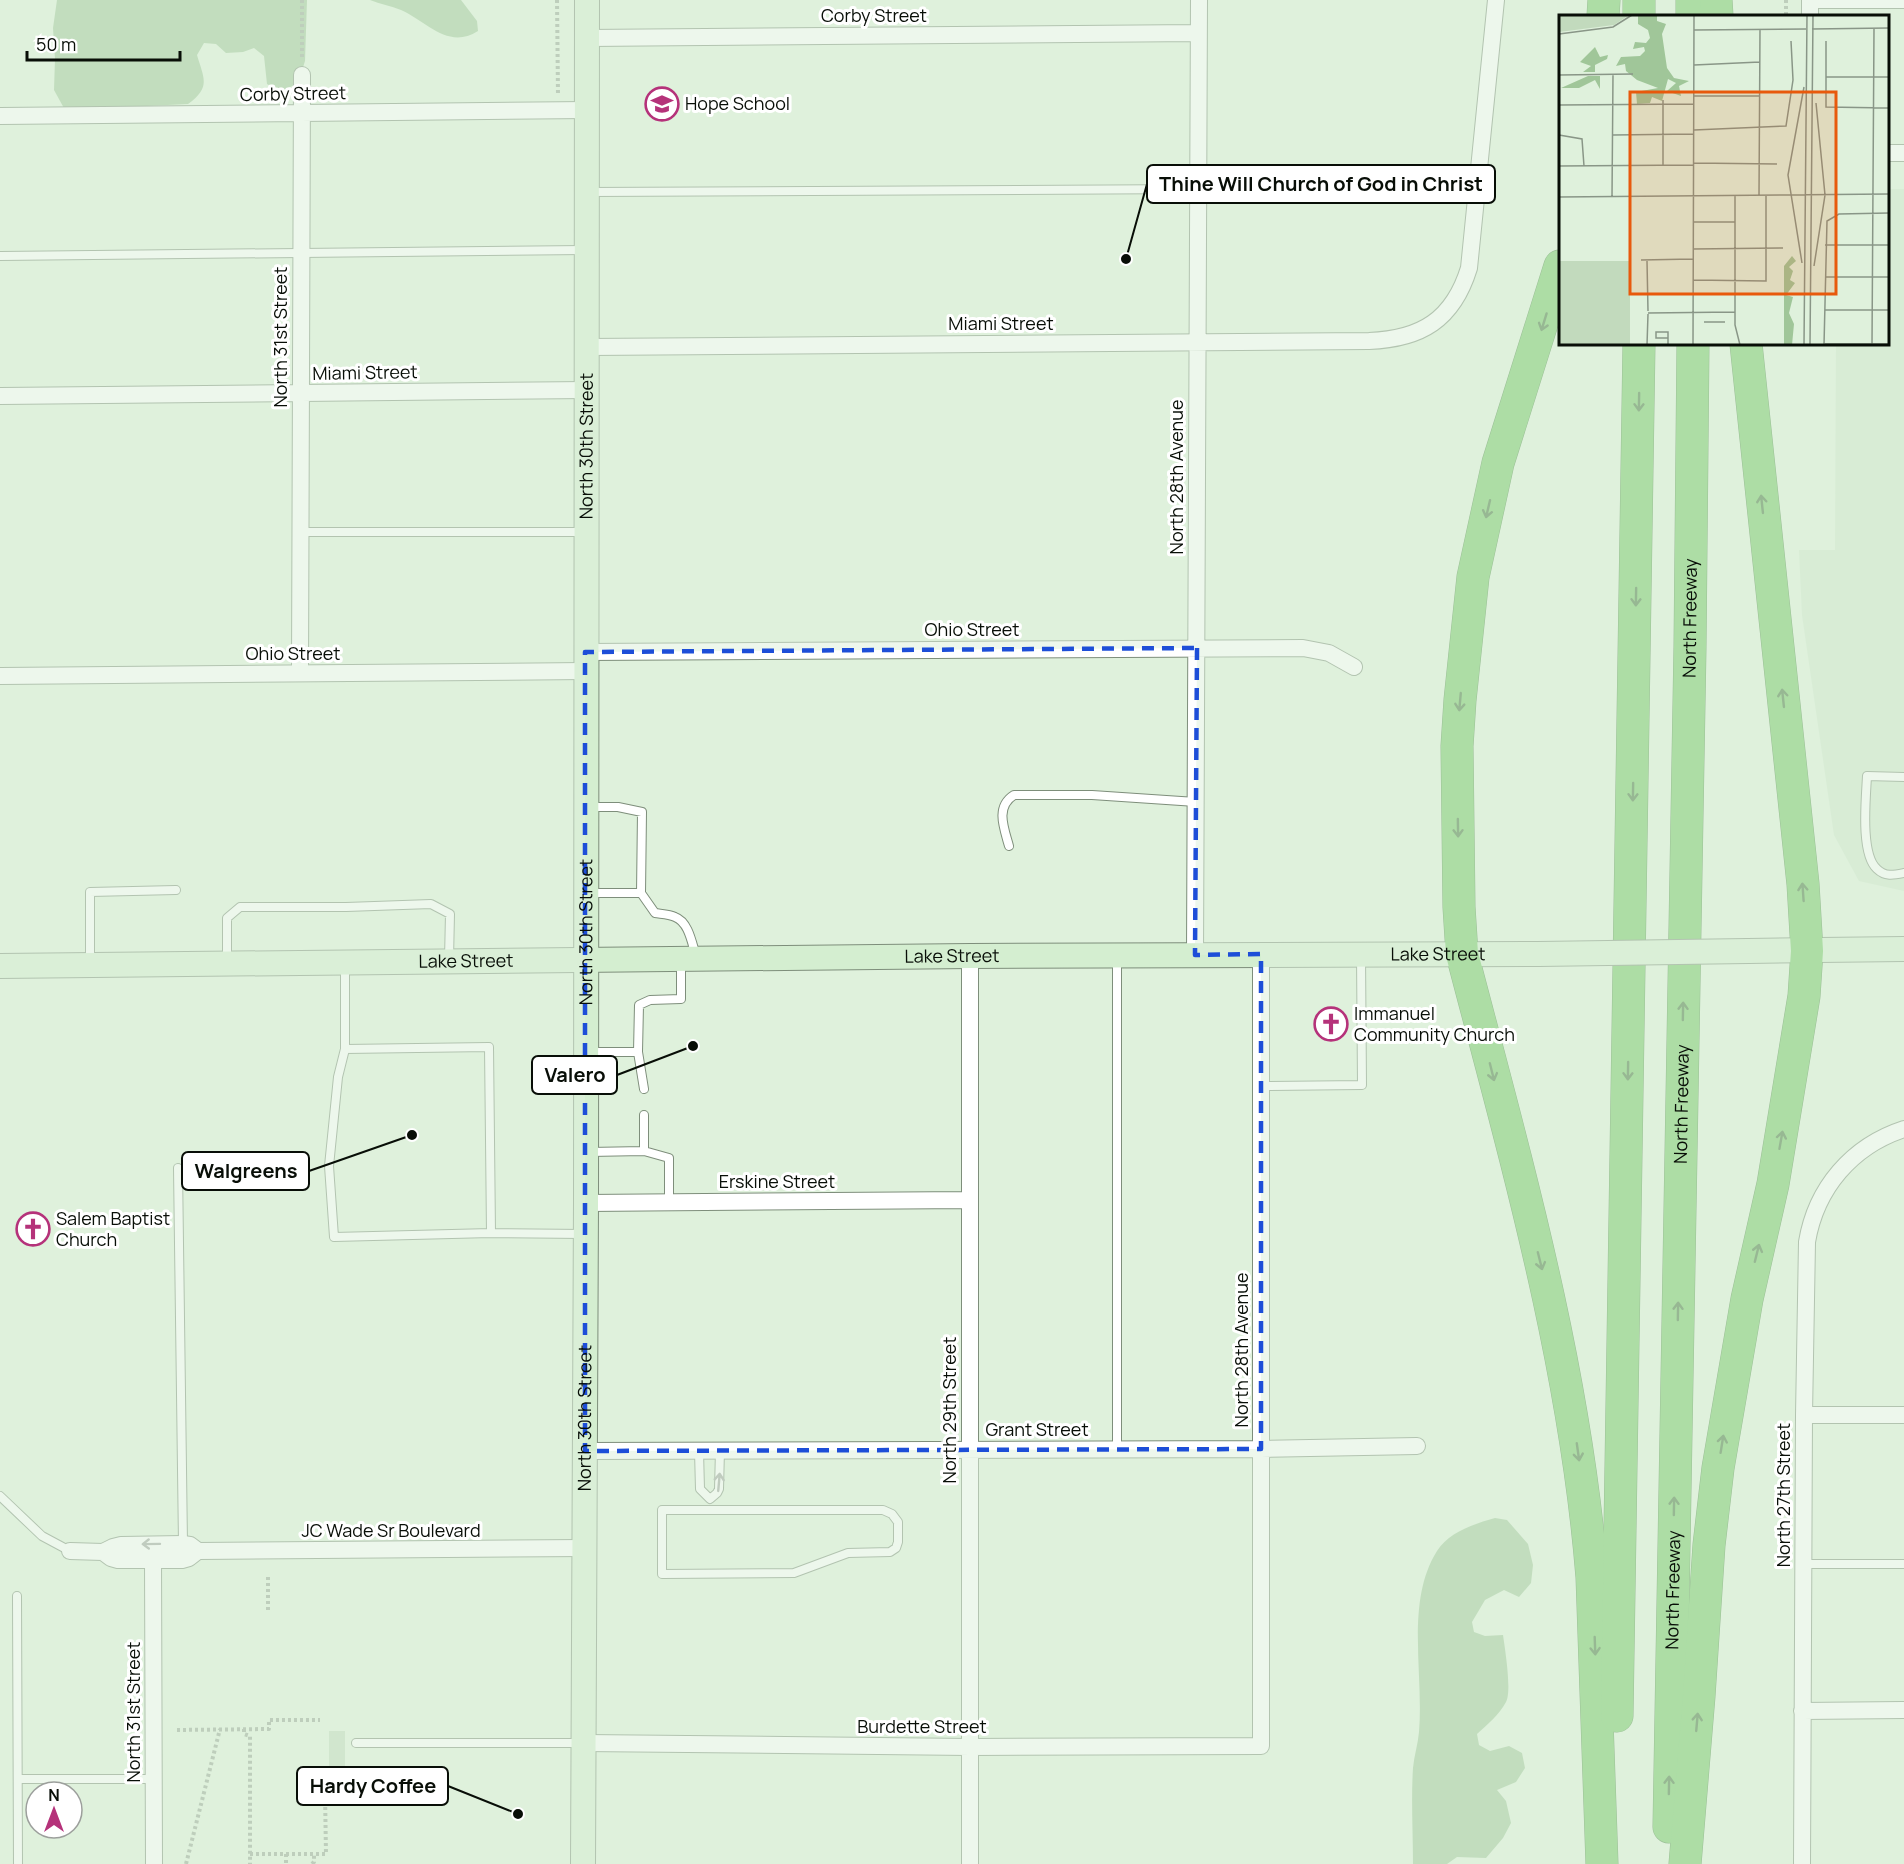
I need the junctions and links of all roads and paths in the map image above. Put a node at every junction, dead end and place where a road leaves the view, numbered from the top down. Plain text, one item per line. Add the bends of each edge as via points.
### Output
1 (302, 0) edge
2 (557, 0) edge
3 (587, 0) edge
4 (1199, 0) edge
5 (1496, 0) edge
6 (1604, 0) edge
7 (1638, 0) edge
8 (1716, 0) edge
9 (1904, 4) edge
10 (1810, 7) edge
11 (1603, 15) edge
12 (1639, 15) edge
13 (1717, 15) edge
14 (1198, 33) junction
15 (587, 38) junction
16 (302, 75) joint
17 (558, 110) junction
18 (587, 110) junction
19 (302, 113) junction
20 (0, 116) edge
21 (1198, 189) junction
22 (587, 192) junction
23 (587, 250) junction
24 (301, 253) junction
25 (0, 256) edge
26 (1559, 269) edge
27 (1198, 342) junction
28 (1639, 345) edge
29 (1693, 345) edge
30 (1746, 345) edge
31 (587, 347) junction
32 (587, 390) junction
33 (301, 393) junction
34 (0, 396) edge
35 (300, 532) junction
36 (587, 532) junction
37 (1197, 648) junction
38 (585, 662) junction
39 (1354, 667) dead end
40 (300, 673) junction
41 (0, 676) edge
42 (1904, 777) edge
43 (1196, 802) junction
44 (585, 807) junction
45 (1009, 846) dead end
46 (1904, 873) edge
47 (176, 890) dead end
48 (586, 892) junction
49 (641, 893) junction
50 (1904, 949) edge
51 (1807, 951) junction
52 (1261, 954) junction
53 (1361, 954) junction
54 (1462, 954) junction
55 (1117, 955) junction
56 (1195, 955) junction
57 (970, 956) junction
58 (689, 959) junction
59 (585, 960) junction
60 (449, 962) junction
61 (345, 963) junction
62 (227, 964) junction
63 (90, 965) junction
64 (0, 966) edge
65 (345, 1049) junction
66 (585, 1052) junction
67 (638, 1052) junction
68 (1261, 1086) junction
69 (644, 1089) dead end
70 (644, 1115) dead end
71 (1904, 1129) edge
72 (644, 1151) junction
73 (586, 1152) junction
74 (178, 1168) dead end
75 (969, 1200) junction
76 (669, 1202) junction
77 (586, 1203) junction
78 (492, 1233) junction
79 (585, 1234) junction
80 (1804, 1415) junction
81 (1904, 1415) edge
82 (1417, 1446) dead end
83 (970, 1449) junction
84 (1117, 1449) junction
85 (1261, 1449) junction
86 (720, 1450) junction
87 (585, 1451) junction
88 (699, 1451) junction
89 (0, 1496) edge
90 (710, 1499) junction
91 (710, 1510) junction
92 (183, 1544) junction
93 (585, 1548) junction
94 (70, 1551) joint
95 (198, 1551) junction
96 (103, 1552) junction
97 (153, 1560) junction
98 (1803, 1564) junction
99 (1904, 1564) edge
100 (268, 1577) dead end
101 (17, 1596) dead end
102 (268, 1612) dead end
103 (1904, 1710) edge
104 (1802, 1711) junction
105 (320, 1720) dead end
106 (220, 1729) junction
107 (244, 1729) junction
108 (177, 1730) dead end
109 (356, 1743) dead end
110 (584, 1743) junction
111 (1261, 1746) joint
112 (970, 1747) junction
113 (18, 1779) junction
114 (154, 1779) junction
115 (326, 1793) dead end
116 (250, 1854) junction
117 (286, 1854) junction
118 (314, 1854) junction
119 (18, 1864) edge
120 (154, 1864) edge
121 (186, 1864) edge
122 (250, 1864) edge
123 (286, 1864) edge
124 (312, 1864) edge
125 (583, 1864) edge
126 (970, 1864) edge
127 (1602, 1864) edge
128 (1615, 1864) edge
129 (1668, 1864) edge
130 (1685, 1864) edge
131 (1802, 1864) edge

1 - 16 path
2 - 17 path
3 - 15 main road, North 30th Street
4 - 14 street, North 28th Avenue
5 - 27 street, Miami Street via 1468,268 1461,289 1445,313 1414,334 1399,338
6 - 11 highway
7 - 12 highway
8 - 13 highway
9 - 10 lane
14 - 15 street, Corby Street
14 - 21 street, North 28th Avenue
15 - 18 main road, North 30th Street
16 - 19 street, North 31st Street
17 - 18 street, Corby Street
17 - 19 street, Corby Street
18 - 22 main road, North 30th Street
19 - 20 street, Corby Street
19 - 24 street, North 31st Street
21 - 22 lane
21 - 27 street, North 28th Avenue
22 - 23 main road, North 30th Street
23 - 24 lane
23 - 31 main road, North 30th Street
24 - 25 lane
24 - 33 street, North 31st Street
26 -> 54 highway via 1498,463 1473,577 1457,746
27 - 31 street, Miami Street
27 - 37 street, North 28th Avenue
28 -> 128 highway
129 -> 29 highway, North Freeway
51 -> 30 highway
31 - 32 main road, North 30th Street
32 - 33 street, Miami Street
32 - 36 main road, North 30th Street
33 - 34 street, Miami Street
33 - 35 street, North 31st Street
35 - 36 lane
35 - 40 street, North 31st Street
36 - 38 main road, North 30th Street
37 - 38 street, Ohio Street
37 - 39 street, Ohio Street via 1303,648 1329,654
37 - 43 street, North 28th Avenue
38 - 40 street, Ohio Street
38 - 44 main road, North 30th Street
40 - 41 street, Ohio Street
42 - 46 lane via 1866,776 1865,820 1872,864 1886,874
43 - 45 lane via 1014,795 1006,800 1002,814
43 - 56 street, North 28th Avenue
44 - 48 main road, North 30th Street
44 - 49 lane via 642,812
47 - 63 lane via 90,892
48 - 49 lane
48 - 59 main road, North 30th Street
49 - 58 lane via 655,913 681,920 686,927
50 - 51 main road, Lake Street
51 - 54 main road, Lake Street, bridge
130 -> 51 highway via 1718,1468 1747,1299 1777,1162 1804,996
52 - 53 main road, Lake Street
52 - 56 main road, Lake Street
52 - 68 street, North 28th Avenue
53 - 54 main road, Lake Street
53 - 68 lane via 1362,1085
54 -> 127 highway via 1550,1303 1575,1433 1592,1577
55 - 56 main road, Lake Street
55 - 57 main road, Lake Street
55 - 84 lane
57 - 58 main road, Lake Street
57 - 75 street, North 29th Street
58 - 59 main road, Lake Street
58 - 67 lane via 681,999 650,1000 639,1005
59 - 60 main road, Lake Street
59 - 66 main road, North 30th Street
60 - 61 main road, Lake Street
60 - 62 lane via 450,914 431,904 240,908 227,918
61 - 62 main road, Lake Street
61 - 65 lane
62 - 63 main road, Lake Street
63 - 64 main road, Lake Street
65 - 78 lane via 489,1047
65 - 78 lane via 338,1077 329,1166 334,1237
66 - 67 lane
66 - 73 main road, North 30th Street
67 - 69 lane
68 - 85 street, North 28th Avenue
70 - 72 lane
71 - 80 street, North 27th Street via 1866,1147 1848,1162 1821,1195 1810,1223 1805,1262
72 - 73 lane
72 - 76 lane via 669,1158
73 - 77 main road, North 30th Street
74 - 92 lane
75 - 76 street, Erskine Street
75 - 83 street, North 29th Street
76 - 77 street, Erskine Street
77 - 79 main road, North 30th Street
78 - 79 lane
79 - 87 main road, North 30th Street
80 - 81 street
80 - 98 street, North 27th Street
82 - 85 street, Grant Street
83 - 84 street, Grant Street
83 - 86 street, Grant Street
83 - 112 street, North 29th Street
84 - 85 street, Grant Street
85 - 111 street, North 28th Avenue
86 - 88 street, Grant Street
90 -> 86 lane via 719,1489
87 - 88 street, Grant Street
87 - 93 main road, North 30th Street
88 - 90 lane via 700,1489
89 - 94 lane via 42,1536
90 - 91 lane
91 - 91 lane via 662,1510 662,1574 794,1573 848,1553 890,1552 898,1542 898,1522 883,1510
92 - 95 street, JC Wade Sr Boulevard
92 -> 96 street, JC Wade Sr Boulevard via 121,1545
93 - 95 street, JC Wade Sr Boulevard
93 - 110 main road, North 30th Street
94 - 96 street, JC Wade Sr Boulevard
95 - 97 street, JC Wade Sr Boulevard via 182,1560
96 - 97 street, JC Wade Sr Boulevard via 118,1560
97 - 114 street, North 31st Street
98 - 99 lane
98 - 104 street, North 27th Street
100 - 102 path
101 - 113 lane
103 - 104 street
104 - 131 street, North 27th Street
105 - 107 path via 269,1720 269,1729
106 - 107 path
106 - 108 path
106 - 121 path
107 - 116 path via 250,1737
109 - 110 lane
110 - 112 street, Burdette Street
110 - 125 main road, North 30th Street
111 - 112 street, Burdette Street
112 - 126 street, North 29th Street
113 - 114 lane
113 - 119 lane
114 - 120 street, North 31st Street
115 - 118 path via 326,1854
116 - 117 path
116 - 122 path
117 - 118 path
117 - 123 path
118 - 124 path

